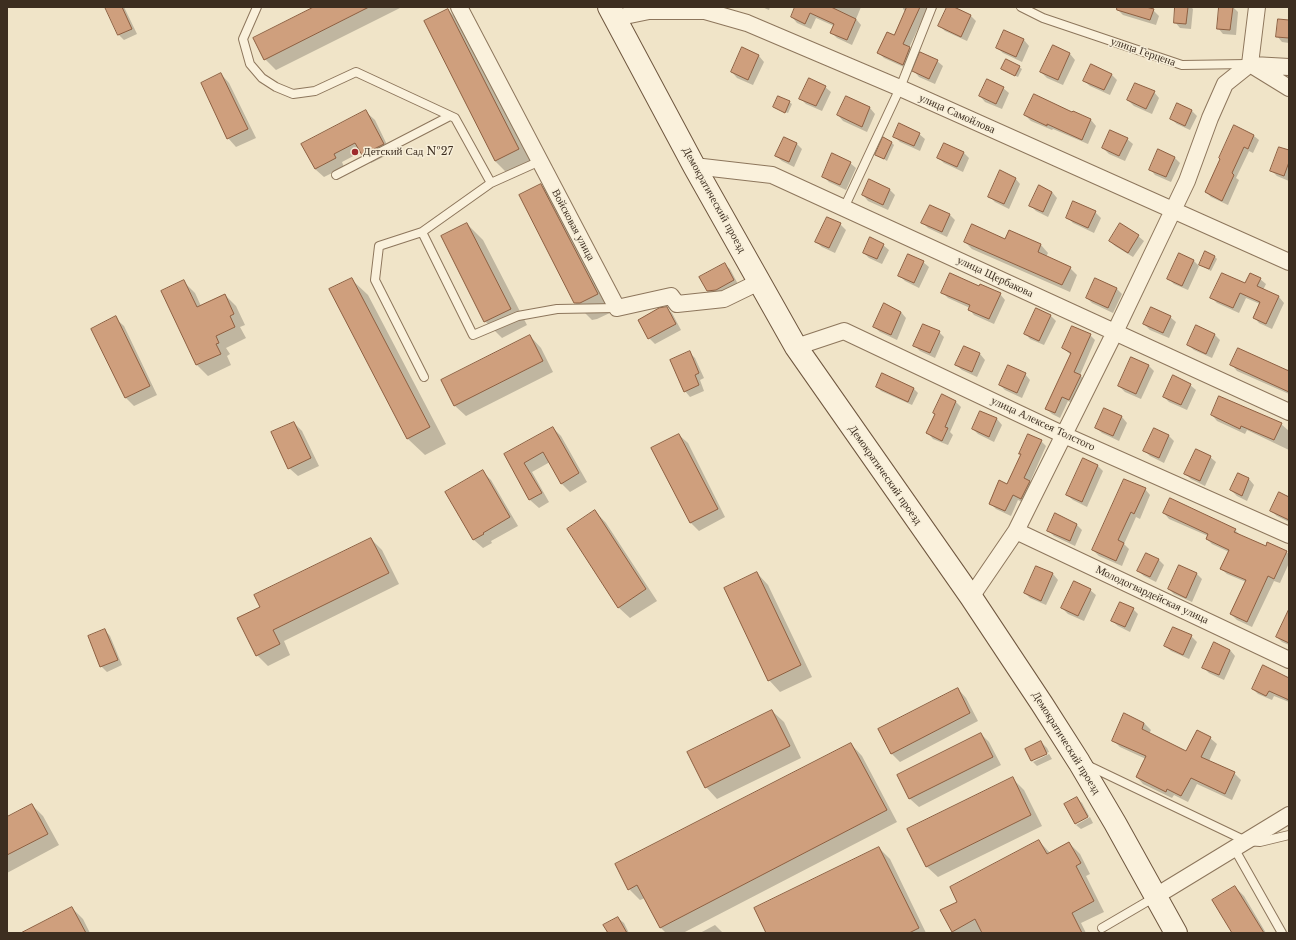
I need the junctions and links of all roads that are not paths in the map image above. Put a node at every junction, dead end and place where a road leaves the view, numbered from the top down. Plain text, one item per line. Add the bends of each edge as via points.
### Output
1 (257, 7) edge
2 (459, 7) edge
3 (932, 7) edge
4 (1021, 7) edge
5 (1257, 7) edge
6 (612, 12) edge
7 (1250, 64) junction
8 (1289, 67) edge
9 (900, 88) junction
10 (1289, 88) edge
11 (450, 116) junction
12 (540, 161) junction
13 (694, 166) junction
14 (336, 175) dead end
15 (491, 183) junction
16 (844, 208) junction
17 (1173, 211) junction
18 (422, 232) junction
19 (1289, 262) edge
20 (759, 282) junction
21 (617, 308) junction
22 (1115, 332) junction
23 (796, 347) junction
24 (424, 377) dead end
25 (1289, 412) edge
26 (1064, 435) junction
27 (1016, 531) junction
28 (1289, 535) edge
29 (971, 597) junction
30 (1289, 660) edge
31 (1079, 762) junction
32 (1289, 815) edge
33 (1289, 835) edge
34 (1240, 844) junction
35 (1156, 896) junction
36 (1102, 928) dead end
37 (1176, 933) edge
38 (1282, 933) edge

1 - 11 lane via 243,38 250,64 262,78 276,87 293,94 315,91 356,72
2 - 12 street, Войсковая улица
3 - 9 lane
4 - 7 lane, улица Герцена via 1043,18 1182,65
5 - 7 street
6 - 9 street, улица Самойлова via 705,11 747,23
6 - 13 main road, Демократический проезд
7 - 8 street
7 - 10 street
7 - 17 street via 1225,84
9 - 16 lane
9 - 17 street, улица Самойлова
11 - 14 lane
11 - 15 lane via 455,118
12 - 15 lane
12 - 21 street, Войсковая улица
13 - 16 street, улица Щербакова via 772,175
13 - 20 main road, Демократический проезд
15 - 18 lane
16 - 22 street, улица Щербакова
17 - 19 street, улица Самойлова
17 - 22 street
18 - 21 lane via 473,335 518,316 534,313 557,309
18 - 24 lane via 379,246 375,280
20 - 21 street via 724,299 677,304 671,296
20 - 23 main road, Демократический проезд
22 - 25 street, улица Щербакова
22 - 26 street
23 - 26 street, улица Алексея Толстого via 844,331
23 - 29 main road, Демократический проезд
26 - 27 street
26 - 28 street, улица Алексея Толстого
27 - 29 street
27 - 30 street, Молодогвардейская улица
29 - 31 main road, Демократический проезд
31 - 34 lane
31 - 35 main road, Демократический проезд
32 - 34 street
33 - 34 lane
34 - 35 street
34 - 38 lane
35 - 36 lane
35 - 37 main road, Демократический проезд

